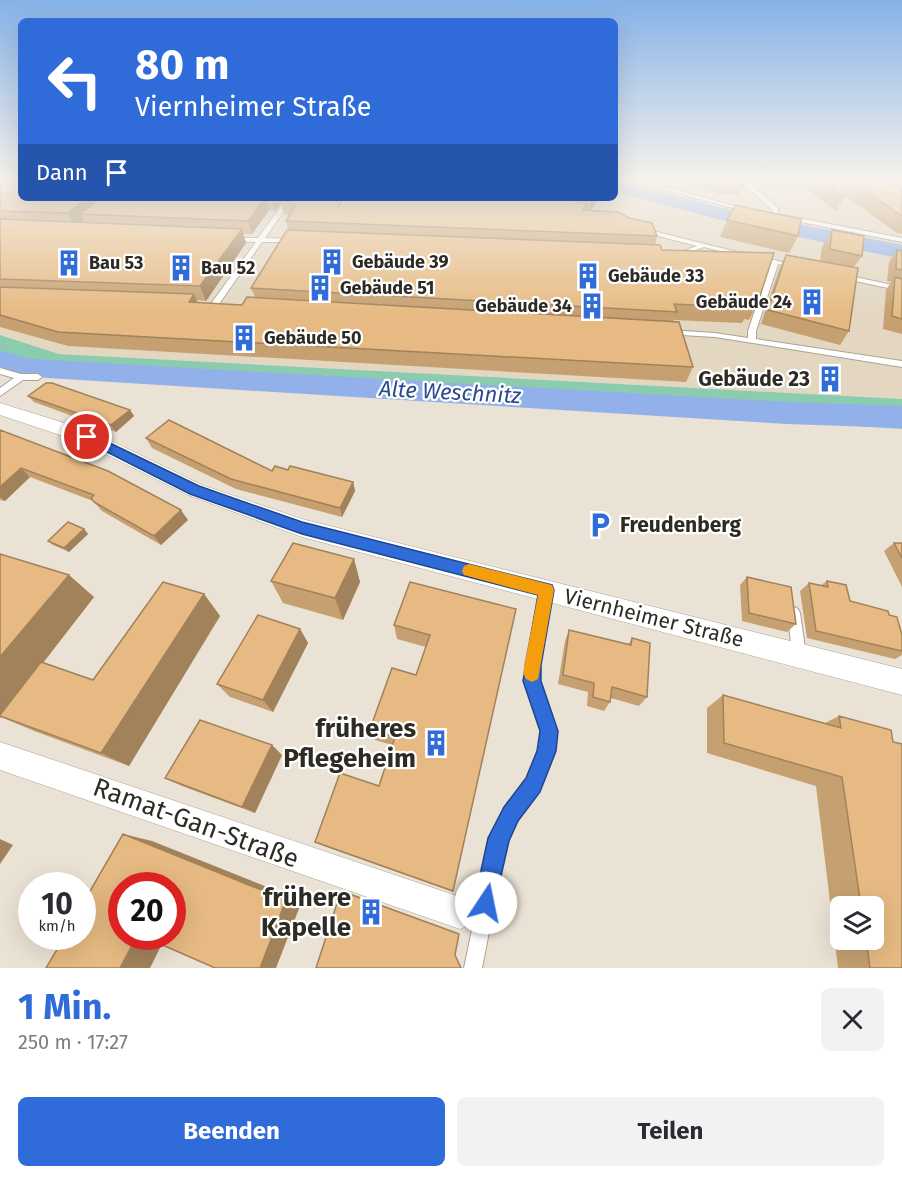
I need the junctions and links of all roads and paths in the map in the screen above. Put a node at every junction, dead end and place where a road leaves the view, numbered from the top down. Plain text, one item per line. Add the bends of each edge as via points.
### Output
1 (272, 223) edge
2 (814, 223) edge
3 (633, 228) edge
4 (226, 239) edge
5 (902, 240) edge
6 (260, 241) junction
7 (304, 241) edge
8 (702, 246) junction
9 (667, 256) edge
10 (775, 262) junction
11 (801, 267) edge
12 (832, 274) edge
13 (902, 289) edge
14 (202, 304) edge
15 (214, 305) junction
16 (226, 305) edge
17 (658, 331) edge
18 (752, 341) junction
19 (902, 364) edge
20 (0, 371) edge
21 (21, 377) junction
22 (38, 377) dead end
23 (0, 393) edge
24 (0, 409) edge
25 (546, 590) junction
26 (791, 595) edge
27 (799, 655) junction
28 (902, 682) edge
29 (0, 756) edge
30 (460, 913) dead end
31 (473, 968) edge

1 - 6 lane
2 - 5 lane
3 - 8 lane
4 - 6 lane
6 - 7 lane
6 - 15 lane
8 - 9 lane
8 - 10 lane
10 - 11 lane
10 - 18 lane
12 - 13 lane
14 - 15 lane
15 - 16 lane
17 - 18 lane
18 - 19 lane
20 - 21 lane
21 - 22 lane
21 - 23 lane
24 - 25 street, Viernheimer Straße via 87,437 195,490 302,528
25 - 27 street, Viernheimer Straße
25 - 31 lane via 532,665 532,681 549,731 546,751 533,785 499,838
26 - 27 lane
27 - 28 street, Viernheimer Straße
29 - 30 street, Ramat-Gan-Straße

